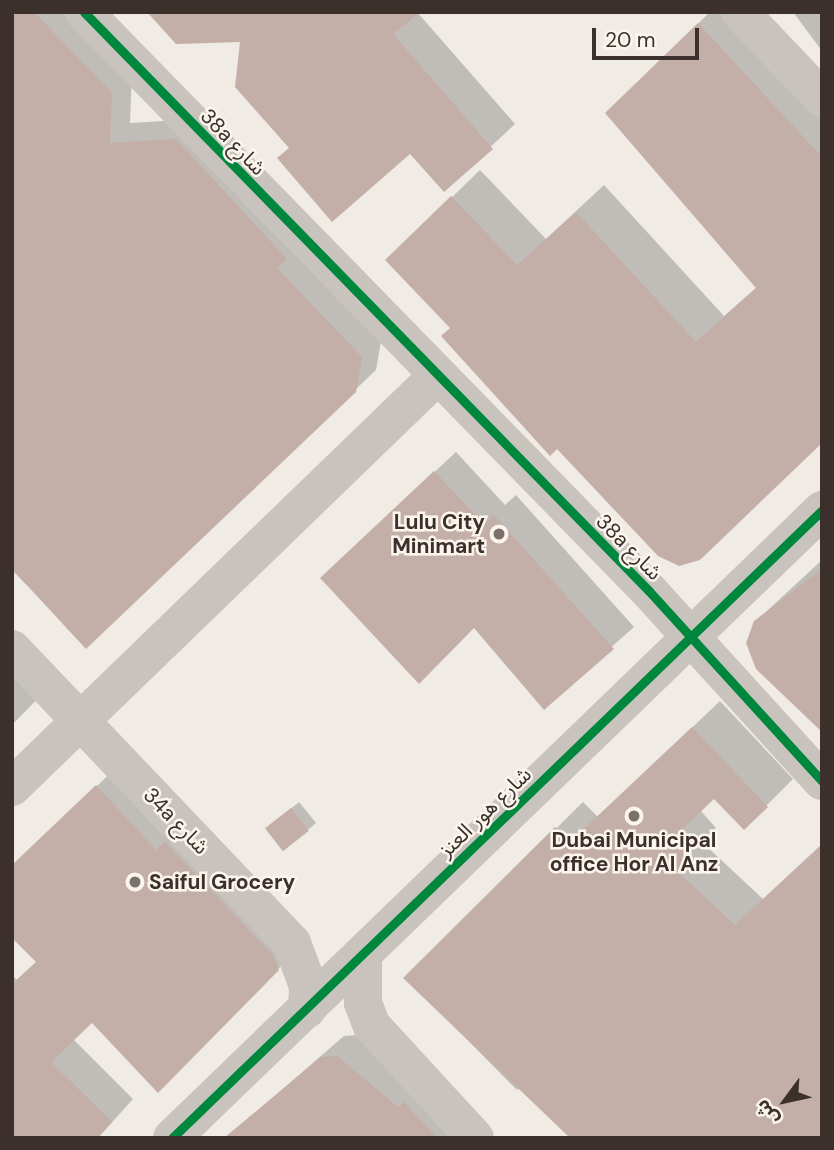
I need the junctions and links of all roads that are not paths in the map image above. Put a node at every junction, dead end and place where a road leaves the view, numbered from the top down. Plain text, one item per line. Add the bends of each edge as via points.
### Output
1 (84, 12) edge
2 (740, 12) edge
3 (822, 98) edge
4 (436, 377) junction
5 (822, 510) edge
6 (686, 642) junction
7 (12, 649) edge
8 (80, 720) junction
9 (822, 781) edge
10 (12, 786) edge
11 (363, 955) junction
12 (307, 1009) junction
13 (172, 1138) edge
14 (475, 1138) edge

1 - 4 street, 38a شارع
2 - 3 street
4 - 6 street, 38a شارع
4 - 8 street
5 - 6 street, شارع هور العنز
6 - 9 street, 38a شارع via 755,724 795,753
6 - 11 street, شارع هور العنز
7 - 8 street, 34a شارع
8 - 10 street
8 - 12 street, 34a شارع via 292,943 308,986
11 - 12 street, شارع هور العنز
11 - 14 street via 360,979 372,1026
12 - 13 street, شارع هور العنز

